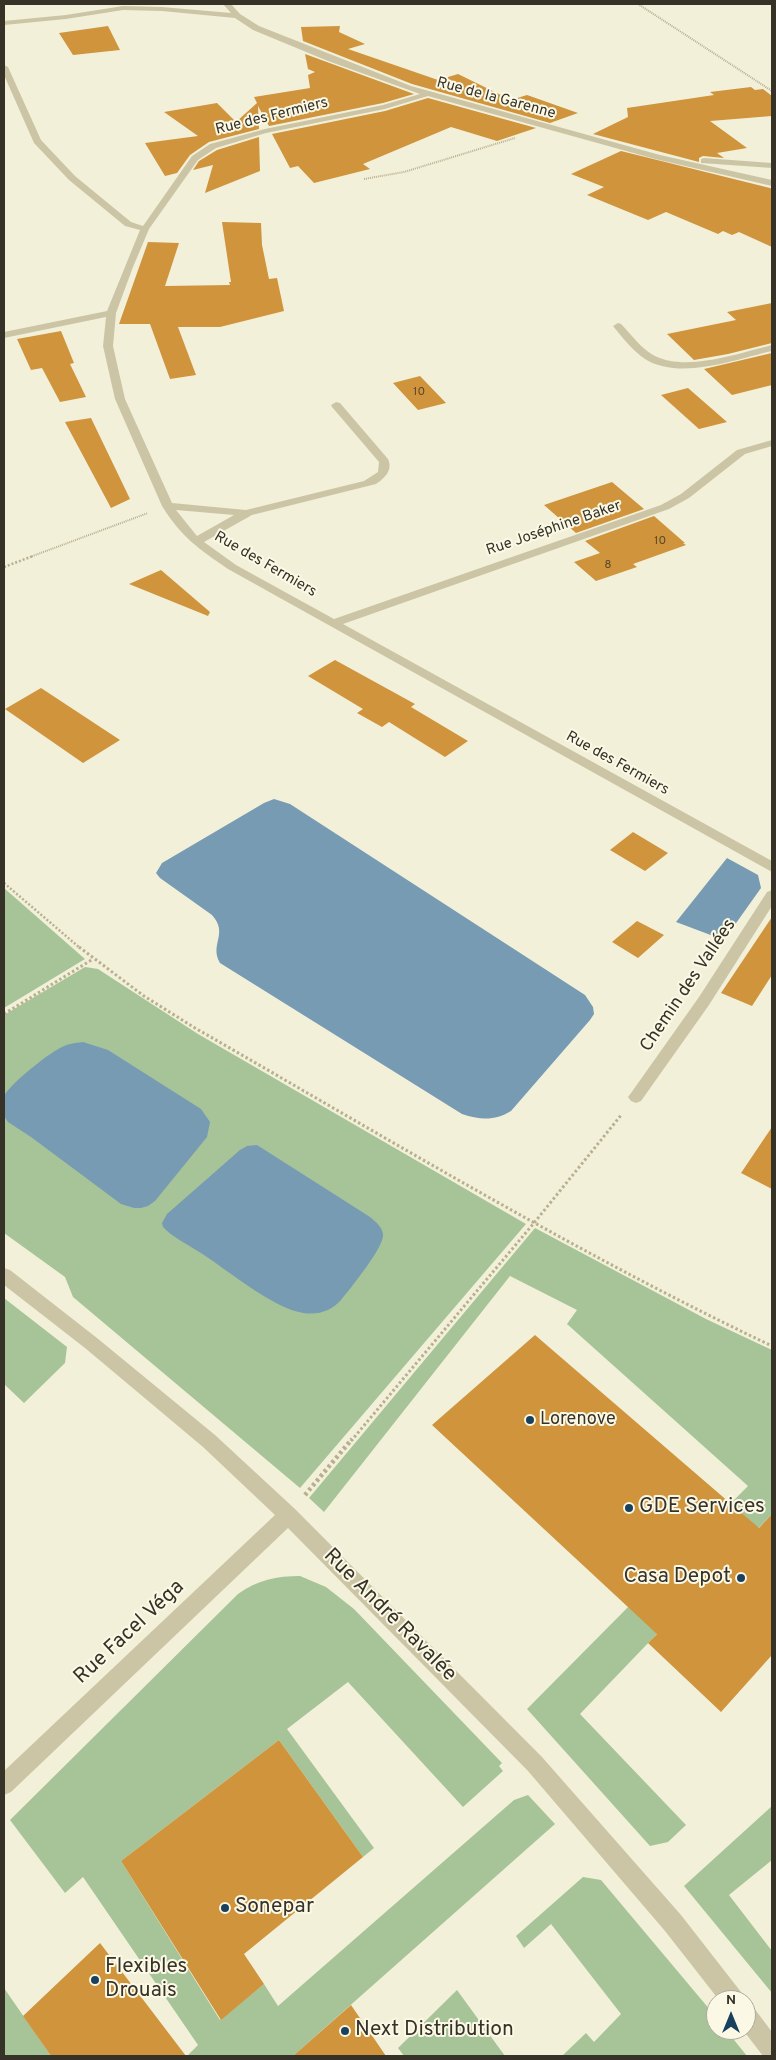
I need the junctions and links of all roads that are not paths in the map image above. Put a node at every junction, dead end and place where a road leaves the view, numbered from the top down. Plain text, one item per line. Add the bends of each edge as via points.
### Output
1 (227, 4) edge
2 (237, 16) junction
3 (4, 23) edge
4 (4, 67) edge
5 (427, 94) junction
6 (658, 157) junction
7 (772, 166) edge
8 (772, 183) edge
9 (145, 228) junction
10 (111, 313) junction
11 (618, 326) dead end
12 (4, 336) edge
13 (772, 348) edge
14 (336, 405) dead end
15 (772, 443) edge
16 (168, 506) junction
17 (248, 513) junction
18 (196, 542) junction
19 (334, 622) junction
20 (772, 868) edge
21 (772, 895) edge
22 (636, 1097) road end
23 (4, 1275) edge
24 (288, 1515) junction
25 (4, 1785) edge
26 (725, 1990) edge
27 (756, 2029) edge
28 (772, 2050) edge

1 - 2 street, Rue de la Garenne
2 - 3 street via 133,8
2 - 5 street, Rue de la Garenne via 256,28 331,59
4 - 9 street via 37,140 79,184 128,224
5 - 6 street, Rue de la Garenne
5 - 9 street, Rue des Fermiers via 385,107 265,131 214,146 195,158
6 - 7 street
6 - 8 street, Rue de la Garenne
9 - 10 street, Rue des Fermiers
10 - 12 street
10 - 16 street, Rue des Fermiers via 108,346 120,400
11 - 13 street via 649,356 672,364 697,364
14 - 17 street via 384,461 381,476 368,483
15 - 19 street, Rue Joséphine Baker via 740,452 673,503
16 - 17 street
16 - 18 street, Rue des Fermiers
17 - 18 street
18 - 19 street, Rue des Fermiers via 232,567
19 - 20 street, Rue des Fermiers
21 - 22 street, Chemin des Vallées via 704,1001
23 - 24 street, Rue André Ravalée via 202,1435
24 - 25 street, Rue Facel Véga
24 - 26 street, Rue André Ravalée via 535,1764 673,1923
27 - 28 street

